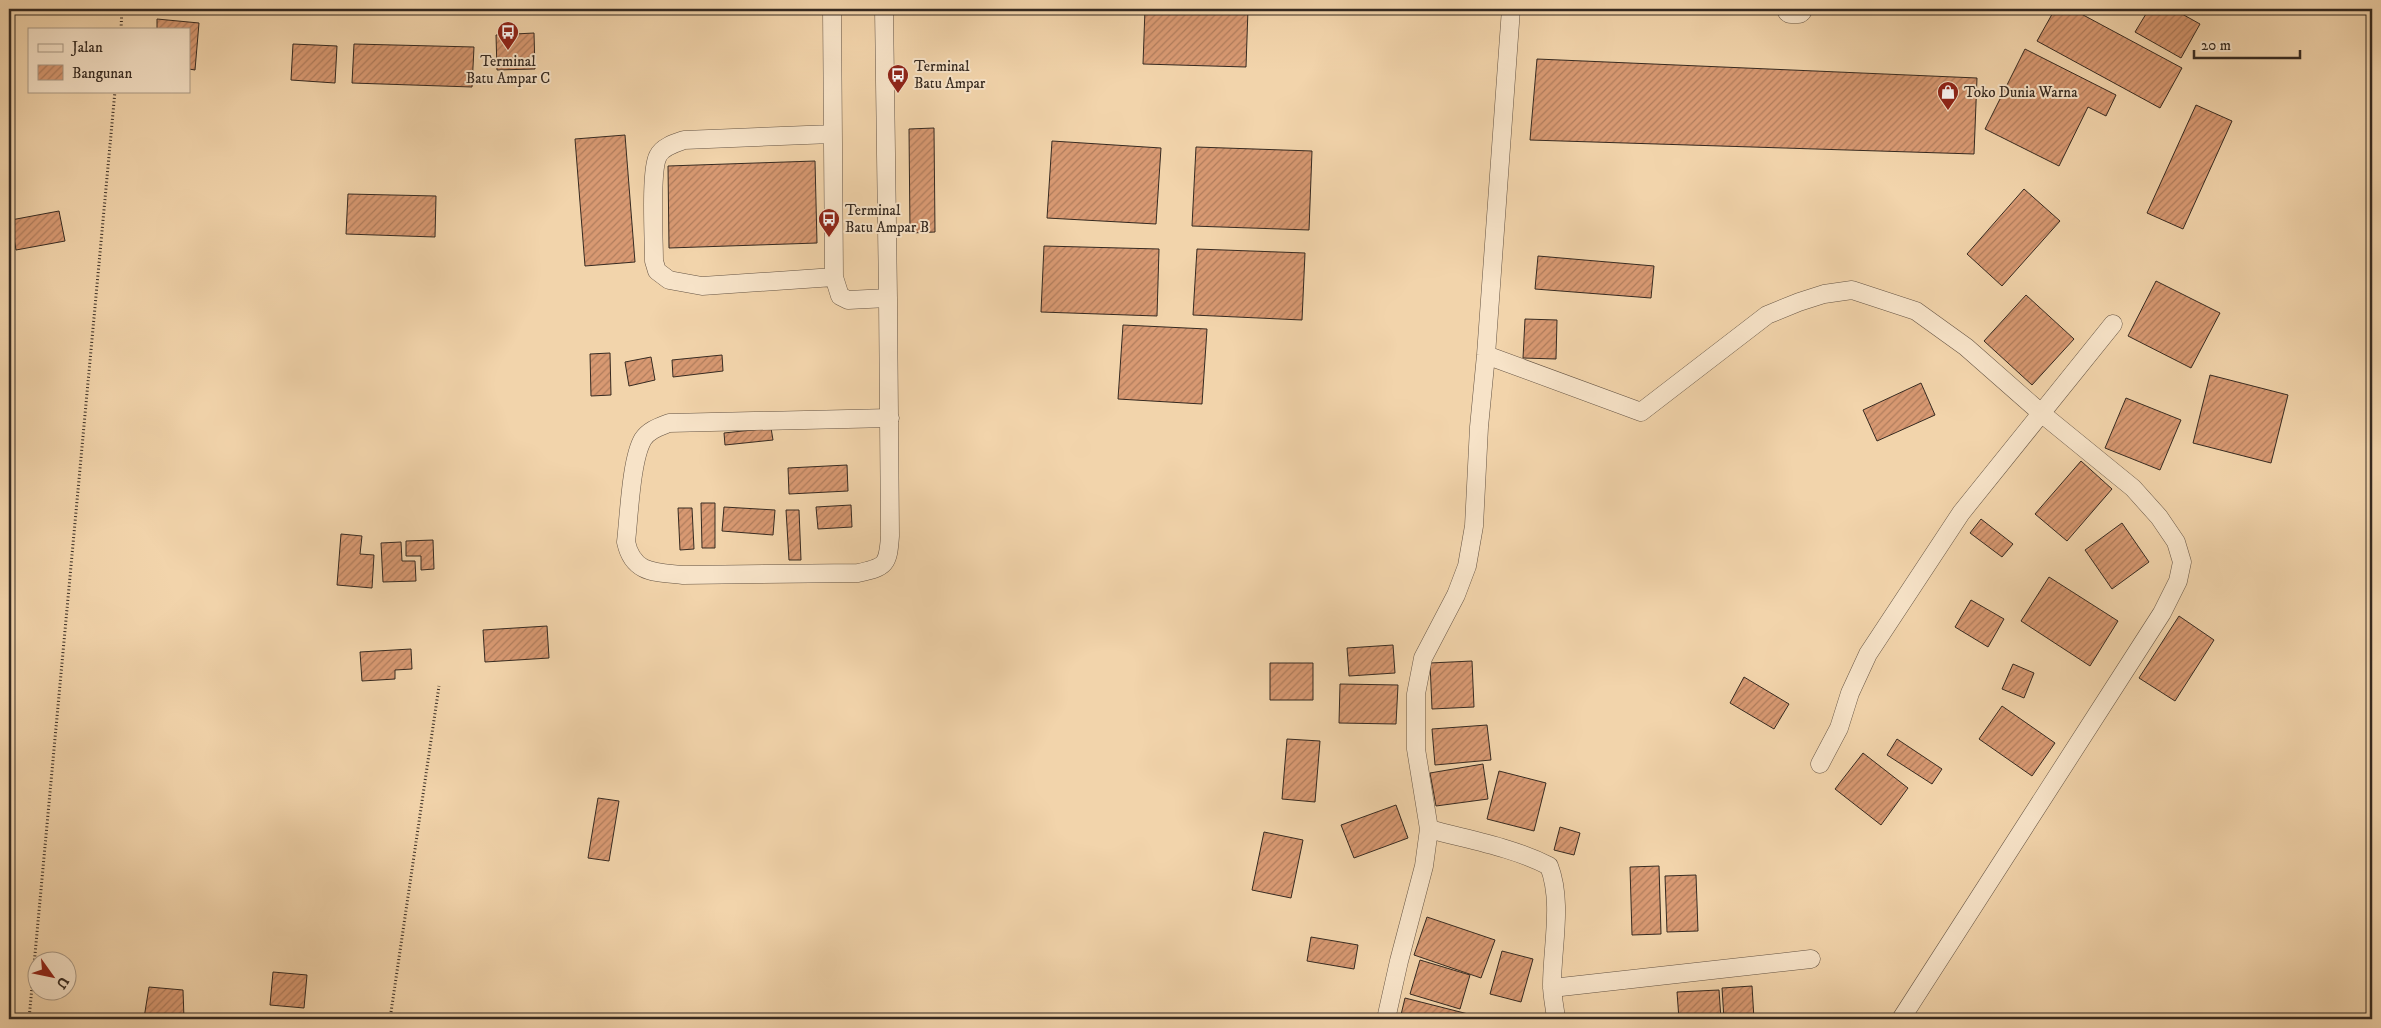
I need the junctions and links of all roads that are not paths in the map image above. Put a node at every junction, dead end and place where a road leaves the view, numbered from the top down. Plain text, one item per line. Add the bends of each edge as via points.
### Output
1 (832, 9) edge
2 (884, 9) edge
3 (1512, 9) edge
4 (1790, 9) edge
5 (1798, 9) edge
6 (832, 134) junction
7 (834, 277) junction
8 (888, 298) junction
9 (2113, 324) dead end
10 (1486, 355) junction
11 (2041, 413) junction
12 (890, 418) junction
13 (1820, 764) dead end
14 (1428, 829) junction
15 (1811, 959) dead end
16 (1552, 988) junction
17 (1386, 1019) edge
18 (1556, 1019) edge
19 (1901, 1019) edge

1 - 6 lane
2 - 8 lane
3 - 10 lane
4 - 5 street
6 - 7 lane
6 - 7 lane via 684,140 669,146 658,155 655,172 654,261 657,271 669,280 702,286
7 - 8 lane via 844,298
8 - 12 lane
9 - 11 lane
10 - 11 lane via 1641,412 1766,315 1824,294 1852,290 1916,311 1966,347
10 - 14 lane via 1474,526 1467,566 1456,595 1423,658 1416,694 1416,749
11 - 13 lane via 1961,513 1868,654 1850,693 1839,728
11 - 19 lane via 2133,488 2159,517 2176,542 2182,562 2178,581 2132,662
12 - 12 lane via 889,555 879,568 858,573 683,575 640,568 629,554 626,542 637,453 653,429 669,423
14 - 16 lane via 1506,849 1549,866 1556,898
14 - 17 lane via 1424,866
15 - 16 lane
16 - 18 lane

